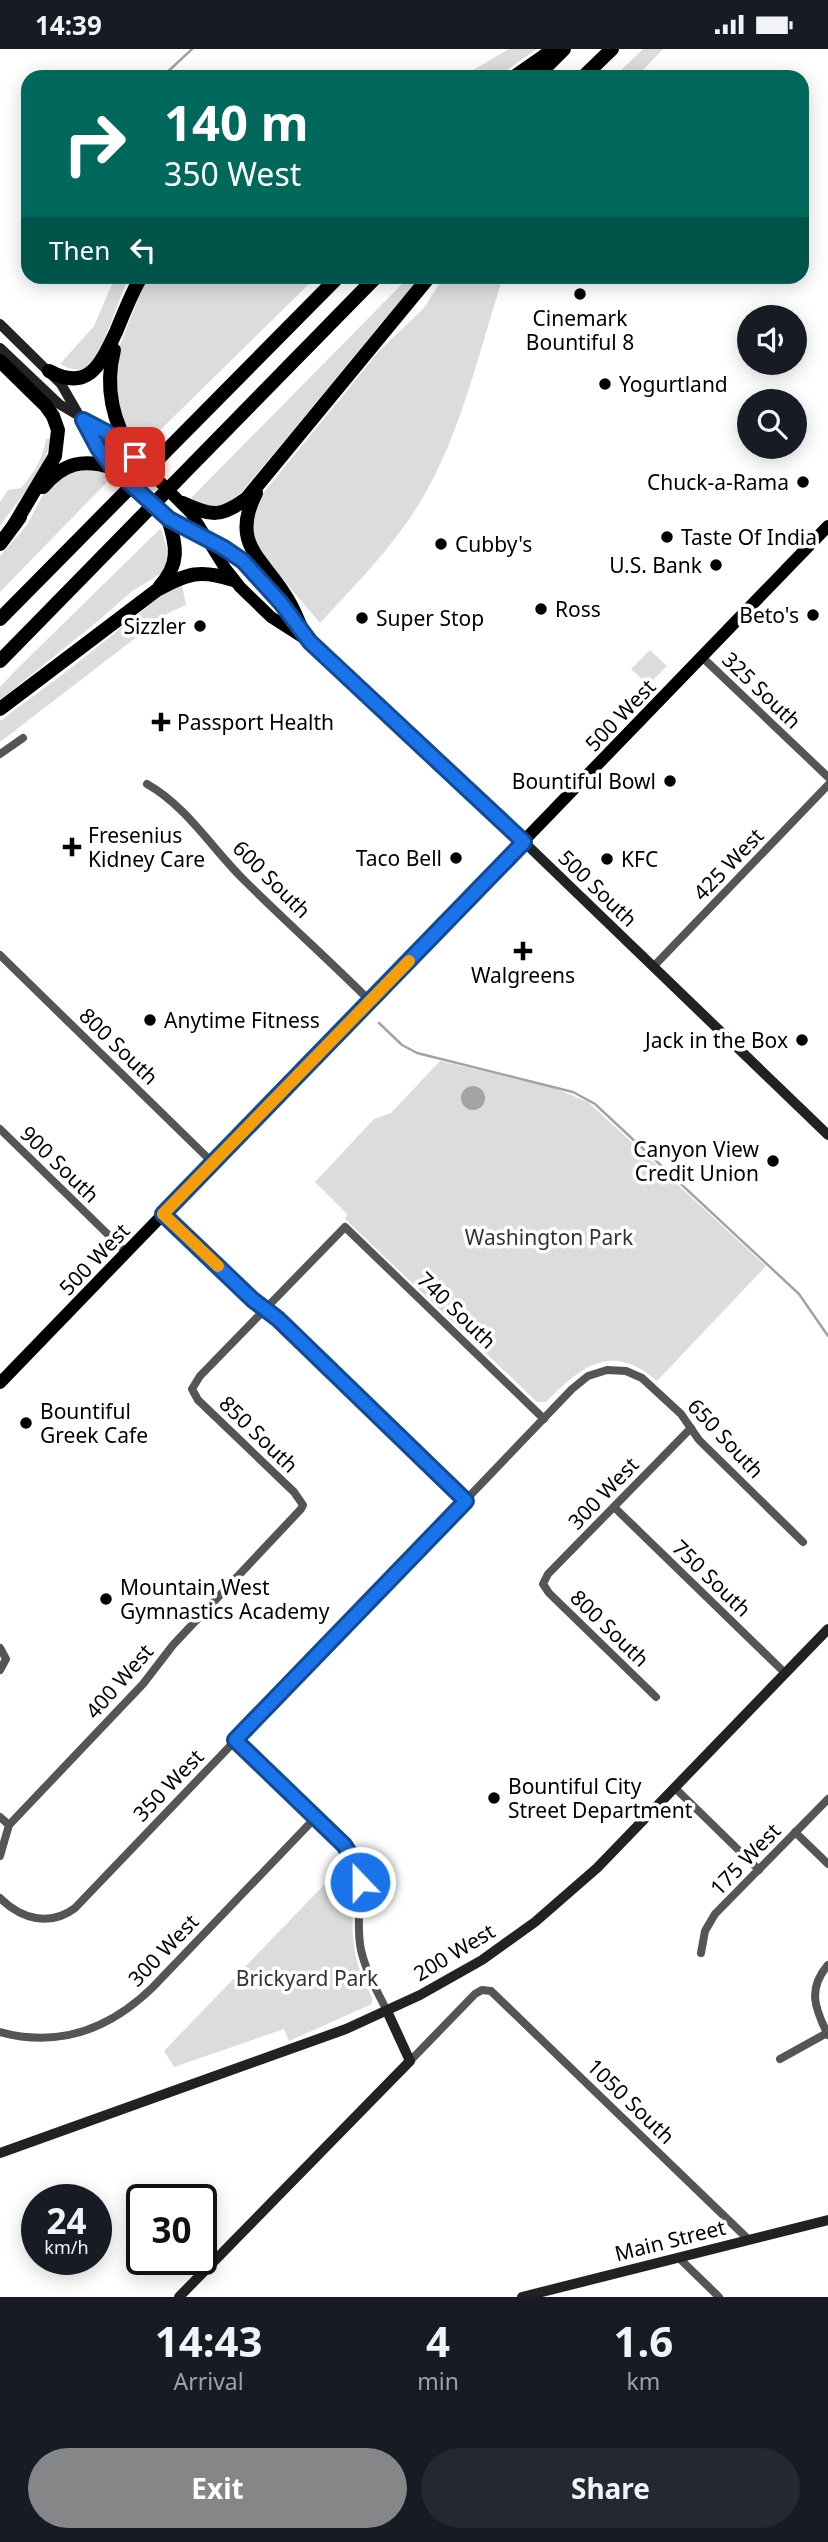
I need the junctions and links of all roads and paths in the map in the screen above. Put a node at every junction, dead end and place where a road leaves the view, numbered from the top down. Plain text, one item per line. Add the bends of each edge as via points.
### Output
1 (554, 49) edge
2 (564, 49) edge
3 (612, 49) edge
4 (524, 70) edge
5 (543, 70) edge
6 (590, 70) edge
7 (138, 284) edge
8 (331, 284) edge
9 (369, 284) edge
10 (423, 284) edge
11 (124, 315) junction
12 (0, 324) edge
13 (0, 348) edge
14 (0, 361) edge
15 (49, 372) junction
16 (83, 420) junction
17 (135, 457) junction
18 (113, 468) junction
19 (260, 485) junction
20 (183, 503) junction
21 (169, 519) junction
22 (14, 525) junction
23 (828, 526) edge
24 (208, 540) junction
25 (0, 544) edge
26 (233, 580) junction
27 (157, 590) junction
28 (0, 619) edge
29 (307, 638) junction
30 (703, 658) junction
31 (0, 661) edge
32 (0, 709) edge
33 (23, 738) dead end
34 (0, 754) edge
35 (827, 778) edge
36 (147, 784) dead end
37 (524, 842) junction
38 (0, 955) edge
39 (653, 967) junction
40 (370, 1001) junction
41 (0, 1129) edge
42 (828, 1135) edge
43 (213, 1163) junction
44 (163, 1214) junction
45 (127, 1253) junction
46 (265, 1309) junction
47 (617, 1370) joint
48 (2, 1376) edge
49 (544, 1419) junction
50 (691, 1428) junction
51 (466, 1501) junction
52 (303, 1504) joint
53 (614, 1507) junction
54 (803, 1542) dead end
55 (543, 1584) joint
56 (828, 1629) edge
57 (0, 1648) edge
58 (0, 1670) edge
59 (785, 1673) junction
60 (656, 1697) dead end
61 (235, 1740) junction
62 (675, 1788) junction
63 (828, 1798) edge
64 (0, 1817) edge
65 (316, 1817) junction
66 (9, 1825) junction
67 (795, 1832) junction
68 (0, 1856) edge
69 (828, 1864) edge
70 (759, 1870) junction
71 (0, 1898) edge
72 (701, 1953) dead end
73 (828, 1965) edge
74 (387, 2011) junction
75 (0, 2032) edge
76 (828, 2034) edge
77 (780, 2059) dead end
78 (410, 2061) junction
79 (0, 2153) edge
80 (828, 2220) edge
81 (749, 2240) junction
82 (679, 2258) junction
83 (529, 2296) edge
84 (179, 2297) edge
85 (719, 2297) edge

1 - 4 highway
2 - 5 highway
3 - 6 highway
7 - 11 highway
8 - 28 highway
9 - 31 highway
10 - 19 highway
11 - 15 highway via 104,359 92,372 74,379
11 - 17 highway via 109,391 117,424
12 - 15 main road, 500 South
13 - 16 main road, 500 South via 59,404
14 - 22 highway via 46,406 58,430 55,456
15 - 16 main road, 500 South
16 - 17 main road, 500 South via 106,432
16 - 18 main road, 500 South
17 - 20 main road, 500 South
18 - 21 main road, 500 South
18 - 22 highway via 91,462 66,466
19 - 20 highway via 223,513 210,514
19 - 29 highway via 248,512 249,545 288,598
20 - 24 main road, 500 South
21 - 24 main road, 500 South
21 - 27 highway via 176,561
22 - 25 highway
23 - 30 main road, 500 West
24 - 26 main road, 500 South
24 - 29 main road, 500 South via 249,567
26 - 27 highway via 201,572
26 - 29 main road, 500 South via 271,617
27 - 32 highway
29 - 37 main road, 500 South
30 - 35 street, 325 South
30 - 37 main road, 500 West
33 - 34 street
35 - 39 street, 425 West
36 - 40 street, 600 South via 201,831 240,876
37 - 39 main road, 500 South
37 - 40 main road, 500 West
38 - 43 street, 800 South
39 - 42 main road, 500 South
40 - 43 main road, 500 West
41 - 45 street, 900 South
43 - 44 main road, 500 West
44 - 45 main road, 500 West
44 - 46 street
45 - 48 main road, 500 West
46 - 49 street, 740 South via 345,1227
46 - 51 street
46 - 52 street, 850 South via 192,1388 198,1400
47 - 49 street, 350 West via 597,1372 580,1382
47 - 50 street, 650 South via 647,1382
49 - 51 street, 350 West
50 - 53 street, 300 West
50 - 54 street, 650 South
51 - 61 street, 350 West
52 - 66 street, 400 West via 143,1684
53 - 55 street, 300 West
53 - 59 street, 750 South
55 - 60 street, 800 South
56 - 59 main road, 200 West
57 - 58 street via 6,1659
59 - 62 main road, 200 West
61 - 65 street
61 - 71 street, 350 West via 69,1913 38,1919 17,1912
62 - 70 street
62 - 74 main road, 200 West via 535,1922 450,1979
63 - 67 street, 175 West
64 - 66 street
65 - 74 street via 344,1845 359,1872 361,1950
65 - 75 street, 300 West via 124,2012 93,2030 58,2038
66 - 68 street, 400 West
67 - 69 street
67 - 70 street, 175 West
70 - 72 street, 175 West via 710,1922
73 - 76 street via 814,1997
74 - 78 main road
74 - 79 main road, 200 West
76 - 77 street
78 - 81 street, 1050 South via 478,1991 491,1991
78 - 84 main road
80 - 81 main road, Main Street
81 - 82 main road, Main Street
82 - 83 main road, Main Street
82 - 85 street

